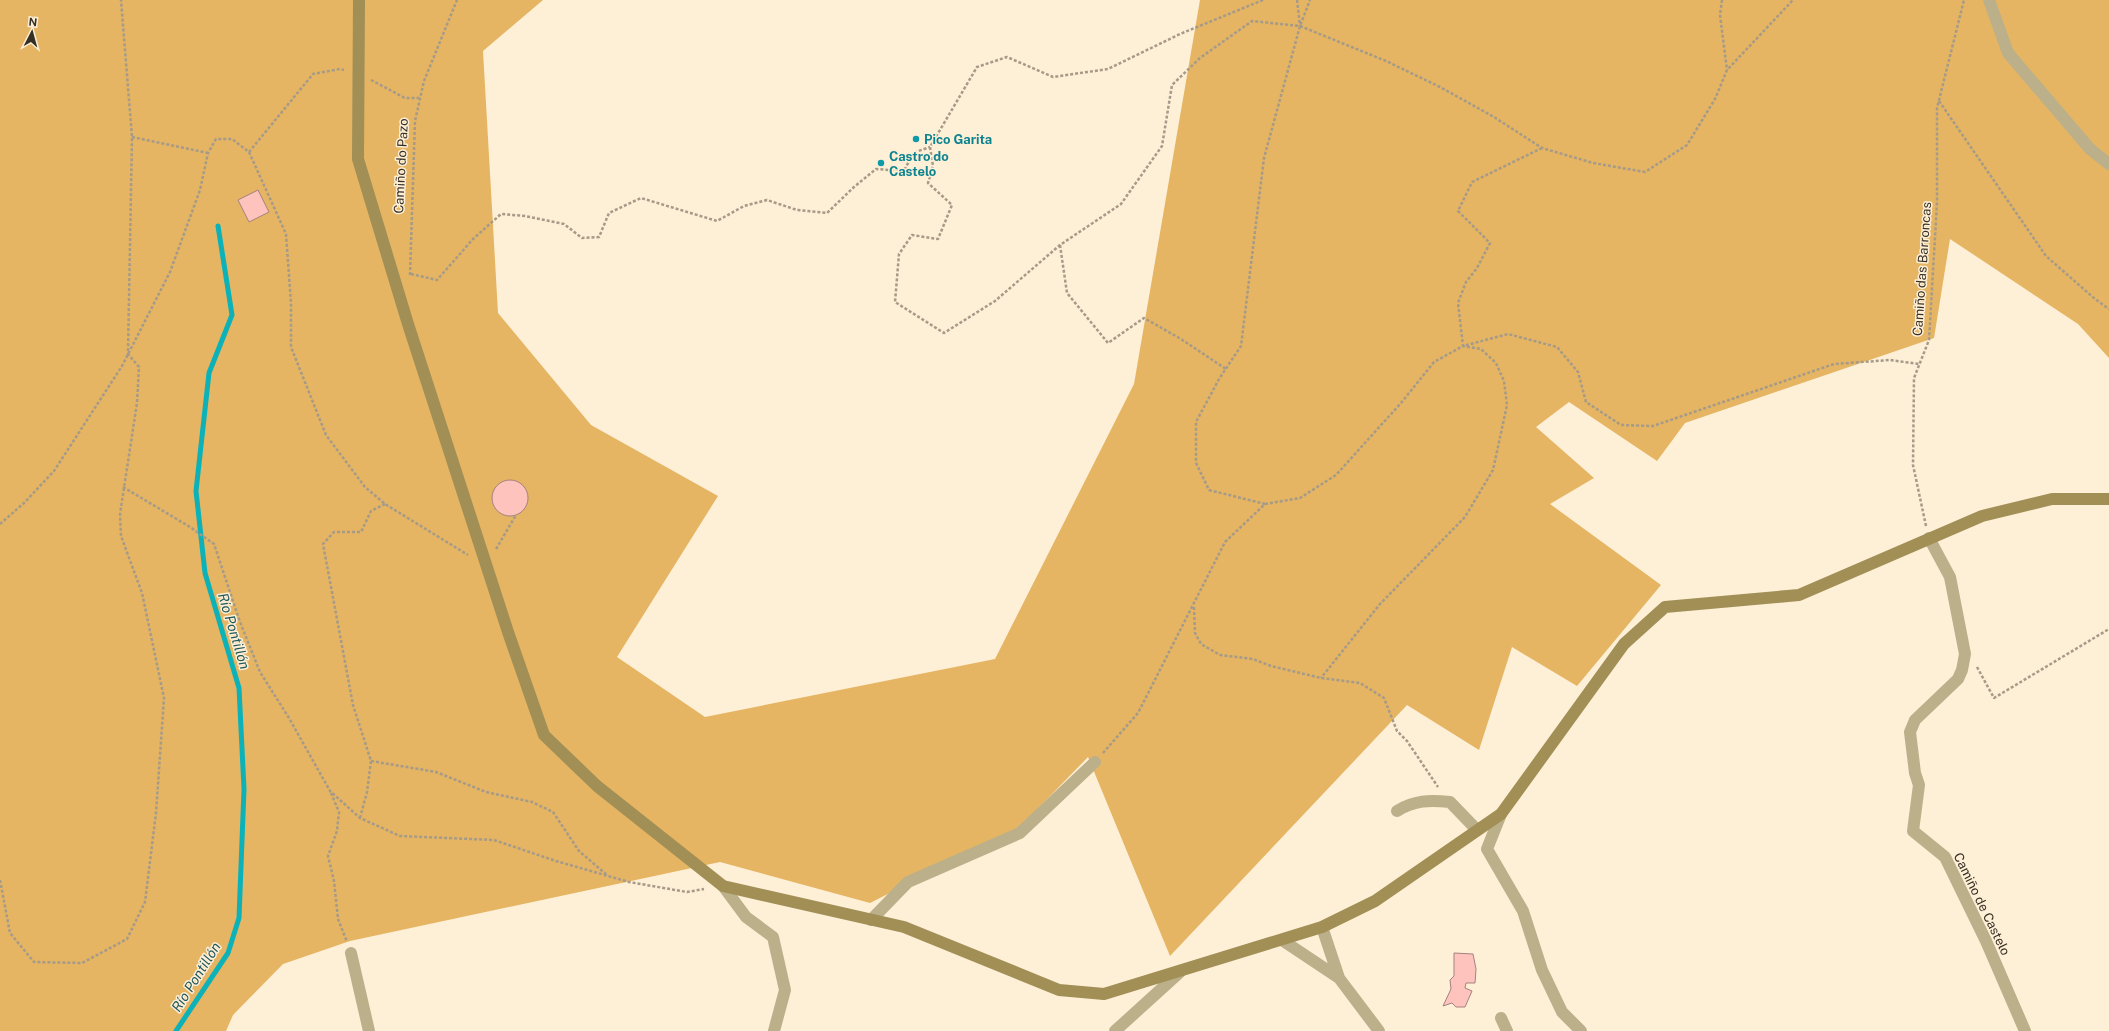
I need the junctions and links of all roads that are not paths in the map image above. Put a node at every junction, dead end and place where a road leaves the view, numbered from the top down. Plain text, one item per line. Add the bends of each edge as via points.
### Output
1 (359, 0) edge
2 (1989, 0) edge
3 (2109, 164) edge
4 (2109, 499) edge
5 (1929, 538) junction
6 (1095, 762) road end
7 (1397, 811) dead end
8 (1501, 814) junction
9 (1477, 830) junction
10 (722, 886) junction
11 (871, 920) junction
12 (1322, 927) junction
13 (1282, 940) junction
14 (351, 953) road end
15 (1180, 972) junction
16 (1339, 978) junction
17 (1500, 1018) dead end
18 (368, 1031) edge
19 (774, 1031) edge
20 (1115, 1031) edge
21 (1379, 1031) edge
22 (1507, 1031) edge
23 (1582, 1031) edge
24 (2025, 1031) edge

1 - 10 street via 358,159 486,566 544,735 597,786
2 - 3 street via 2008,54 2090,149
4 - 5 street via 2052,499 1982,516
5 - 8 street via 1799,595 1665,606 1624,644
5 - 24 street, Camiño de Castelo via 1950,577 1965,654 1958,679 1915,720 1910,732 1919,785 1913,831 1945,858 1986,941
6 - 11 street via 1020,833 908,882
7 - 9 street via 1406,805 1426,800 1450,802
8 - 9 street
8 - 23 street via 1487,849 1523,911 1542,970 1562,1012
9 - 12 street via 1375,901
10 - 11 street
10 - 19 street via 746,917 773,937 786,990
11 - 15 street via 904,927 1059,990 1104,994
12 - 13 street
12 - 16 street
13 - 15 street
13 - 16 street
14 - 18 street
15 - 20 street
16 - 21 street
17 - 22 street

